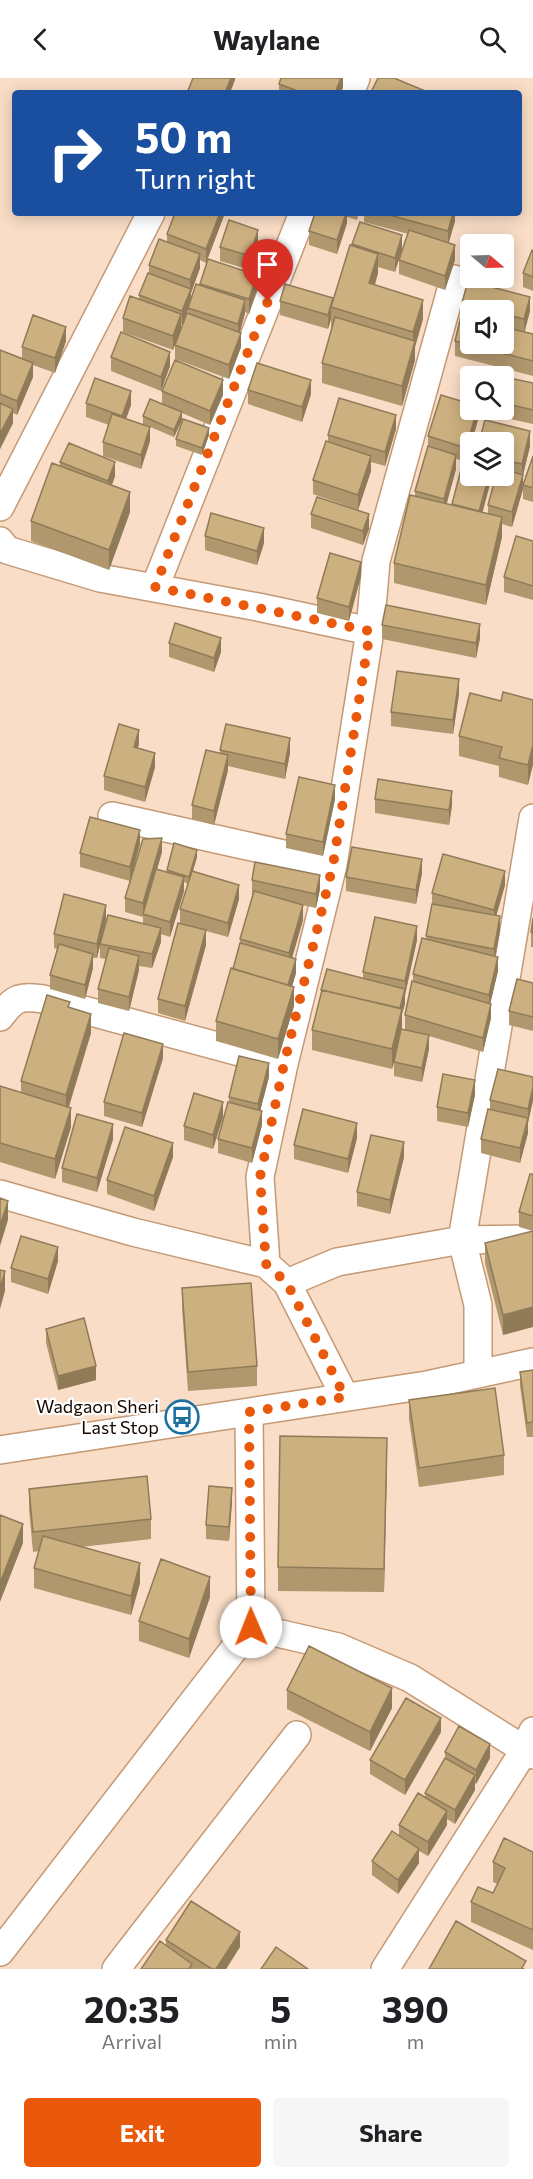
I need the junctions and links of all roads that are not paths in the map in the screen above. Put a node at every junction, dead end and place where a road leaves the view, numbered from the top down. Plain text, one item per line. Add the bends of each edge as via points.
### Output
1 (149, 216) edge
2 (302, 216) edge
3 (454, 279) dead end
4 (0, 507) edge
5 (0, 541) edge
6 (155, 587) junction
7 (370, 631) junction
8 (112, 816) dead end
9 (533, 818) edge
10 (333, 865) junction
11 (0, 1017) edge
12 (284, 1064) junction
13 (0, 1194) edge
14 (533, 1239) edge
15 (462, 1240) junction
16 (266, 1264) junction
17 (287, 1283) junction
18 (533, 1362) edge
19 (478, 1374) junction
20 (345, 1397) junction
21 (249, 1412) junction
22 (0, 1450) edge
23 (251, 1627) junction
24 (297, 1735) dead end
25 (530, 1746) edge
26 (0, 1952) edge
27 (116, 1969) edge
28 (385, 1969) edge

1 - 4 street
2 - 6 street
3 - 7 street via 376,561
5 - 6 street via 7,550 28,557 100,578
6 - 7 street
7 - 10 street
8 - 10 street
9 - 15 street
10 - 12 street
11 - 12 street via 23,997 43,999
12 - 16 street via 260,1177
13 - 16 street
14 - 15 street
15 - 17 street via 337,1262
15 - 19 street via 478,1305
16 - 17 street
17 - 20 street
18 - 19 street
19 - 20 street
20 - 21 street
21 - 22 street
21 - 23 street
23 - 25 street via 338,1647 410,1678
23 - 26 street
24 - 27 street
25 - 28 street

